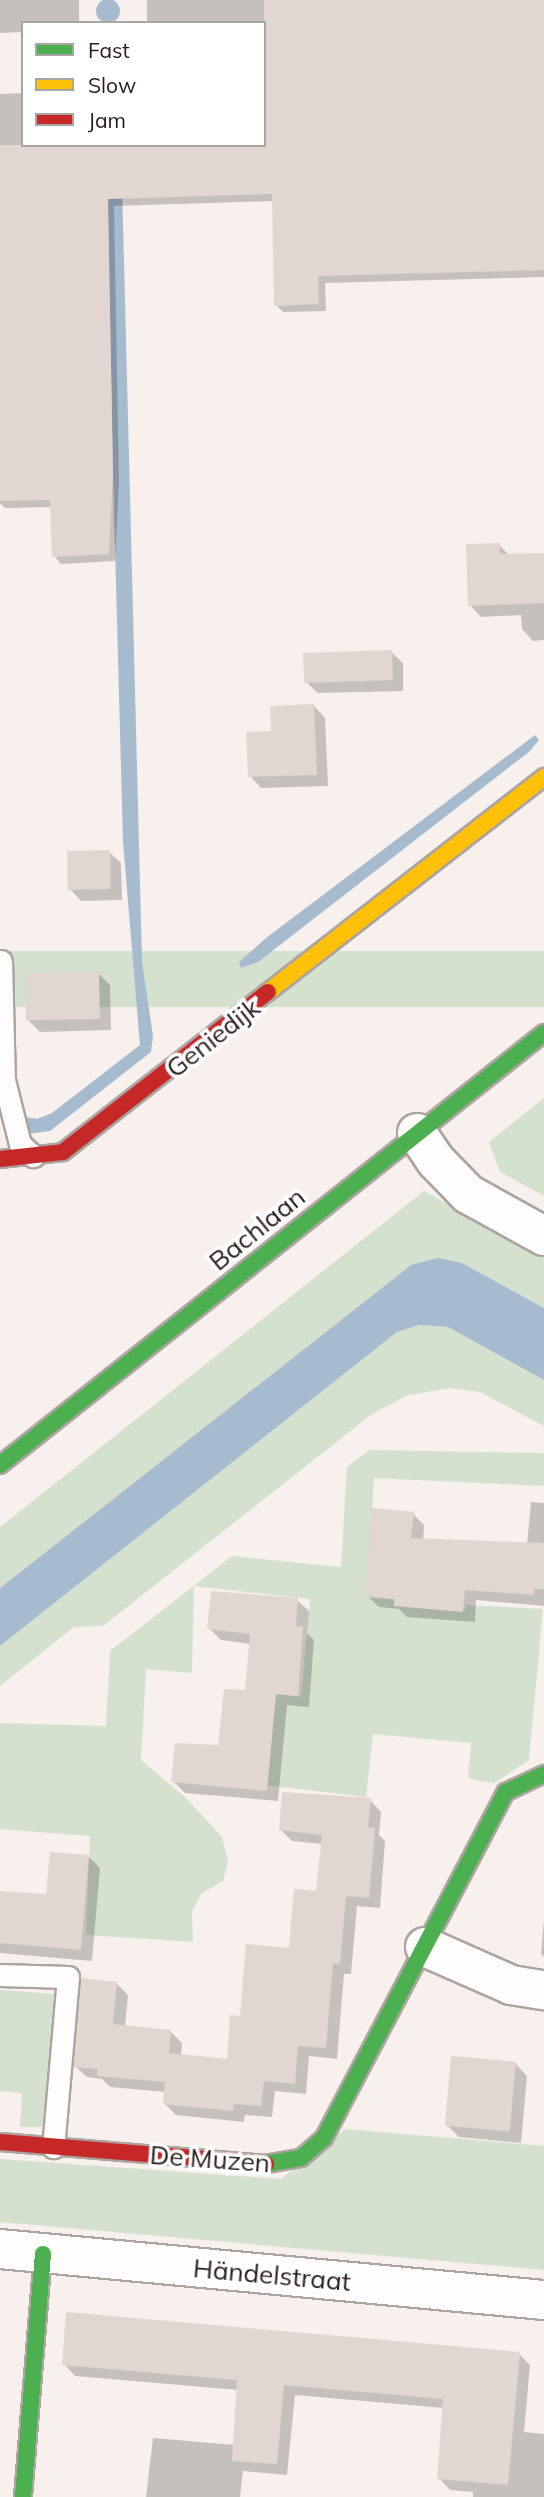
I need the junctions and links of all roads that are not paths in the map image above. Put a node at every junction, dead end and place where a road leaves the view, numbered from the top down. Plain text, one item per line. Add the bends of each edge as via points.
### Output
1 (544, 777) edge
2 (1, 961) edge
3 (544, 1032) edge
4 (417, 1133) junction
5 (33, 1156) junction
6 (0, 1159) edge
7 (544, 1236) edge
8 (0, 1465) edge
9 (544, 1774) edge
10 (425, 1948) junction
11 (0, 1975) edge
12 (544, 1990) edge
13 (0, 2142) edge
14 (53, 2147) junction
15 (0, 2249) edge
16 (43, 2254) junction
17 (544, 2300) edge
18 (23, 2497) edge

1 - 5 street, Geniedijk via 105,1123 63,1152
2 - 5 lane via 4,1080 20,1144
3 - 4 street, Bachlaan
4 - 7 street via 468,1194
4 - 8 street, Bachlaan
5 - 6 street, Geniedijk
9 - 10 street, De Muzen via 506,1792
10 - 12 street via 511,1985
10 - 14 street, De Muzen via 324,2138 301,2158 277,2165
11 - 14 lane via 68,1977
13 - 14 street, De Muzen
15 - 16 street, Händelstraat
16 - 17 street, Händelstraat
16 - 18 street

